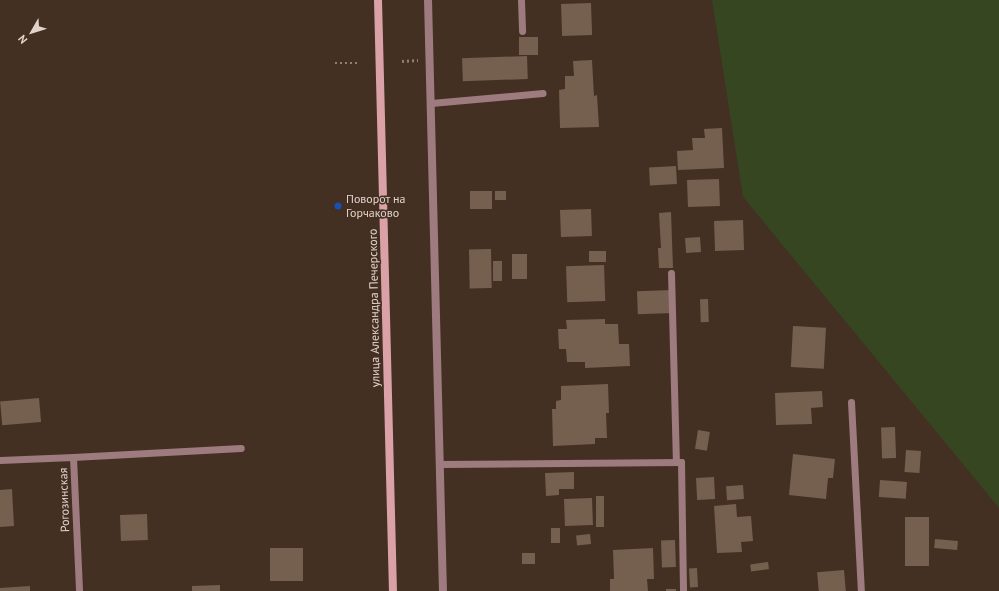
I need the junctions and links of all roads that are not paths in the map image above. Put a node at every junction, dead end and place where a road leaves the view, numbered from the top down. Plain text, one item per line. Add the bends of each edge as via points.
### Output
1 (378, 0) edge
2 (428, 0) edge
3 (521, 0) edge
4 (522, 31) dead end
5 (543, 93) dead end
6 (431, 103) junction
7 (671, 273) dead end
8 (850, 402) dead end
9 (241, 448) dead end
10 (73, 458) junction
11 (0, 460) edge
12 (676, 462) junction
13 (440, 464) junction
14 (79, 591) edge
15 (394, 591) edge
16 (443, 591) edge
17 (683, 591) edge
18 (861, 591) edge

1 - 15 main road, улица Александра Печерского
2 - 6 street
3 - 4 lane
5 - 6 lane
6 - 13 street
7 - 12 lane
8 - 18 lane
9 - 10 lane
10 - 11 lane, Рогозинская
10 - 14 lane, Рогозинская
12 - 13 lane
12 - 17 lane via 681,462
13 - 16 street

